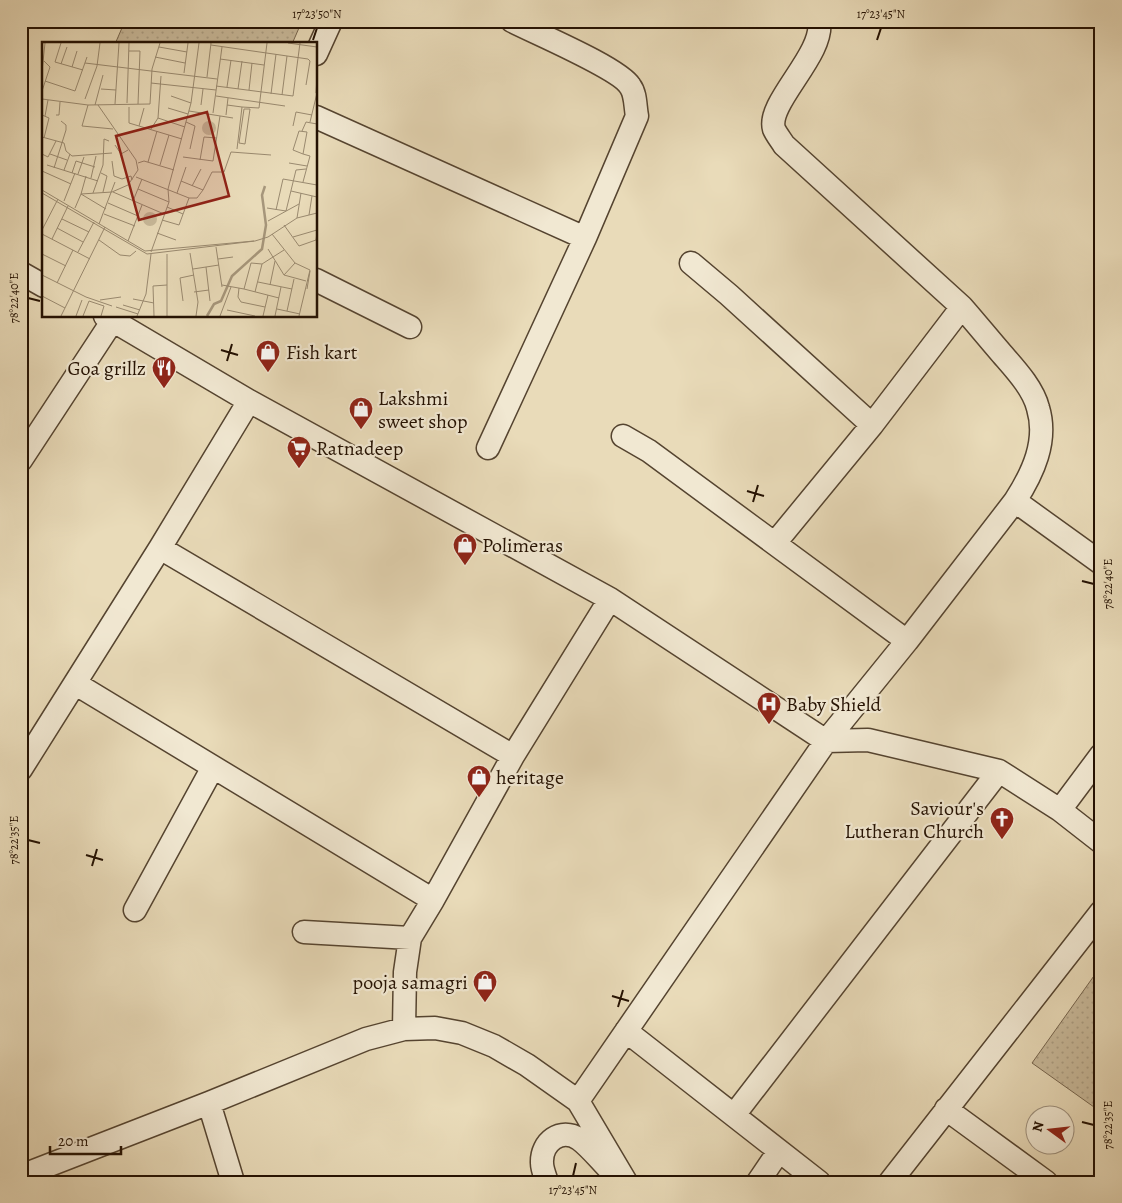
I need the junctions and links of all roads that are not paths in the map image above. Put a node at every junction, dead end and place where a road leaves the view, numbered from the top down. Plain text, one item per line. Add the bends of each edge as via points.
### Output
1 (331, 21) edge
2 (512, 21) edge
3 (819, 21) edge
4 (318, 50) edge
5 (318, 118) edge
6 (585, 238) junction
7 (691, 263) dead end
8 (21, 273) edge
9 (318, 281) edge
10 (42, 285) edge
11 (962, 307) junction
12 (109, 318) edge
13 (410, 327) dead end
14 (249, 401) junction
15 (872, 425) junction
16 (623, 436) dead end
17 (488, 448) dead end
18 (21, 460) edge
19 (1015, 501) junction
20 (775, 543) junction
21 (160, 548) junction
22 (1101, 563) edge
23 (610, 599) junction
24 (907, 641) junction
25 (76, 684) junction
26 (826, 741) junction
27 (28, 742) edge
28 (1101, 755) edge
29 (513, 756) junction
30 (213, 766) junction
31 (21, 769) edge
32 (998, 771) junction
33 (1060, 810) junction
34 (1101, 842) edge
35 (433, 900) junction
36 (135, 910) dead end
37 (1101, 912) edge
38 (304, 932) dead end
39 (410, 938) junction
40 (404, 1029) junction
41 (626, 1031) junction
42 (578, 1101) junction
43 (209, 1103) junction
44 (946, 1109) junction
45 (734, 1115) junction
46 (779, 1151) junction
47 (21, 1176) edge
48 (233, 1182) edge
49 (547, 1182) edge
50 (622, 1182) edge
51 (626, 1182) edge
52 (758, 1182) edge
53 (819, 1182) edge
54 (890, 1182) edge
55 (1046, 1182) edge

1 - 4 street
2 - 6 street via 613,70 630,85 636,116
3 - 11 street via 816,44 774,114 774,128 784,145
5 - 6 street
6 - 17 street
7 - 15 street
8 - 10 street
9 - 13 street
11 - 15 street
11 - 19 street via 1024,381 1038,407 1039,452
12 - 14 street
12 - 18 street
14 - 21 street
14 - 23 street
15 - 20 street
16 - 20 street
19 - 22 street
19 - 24 street
20 - 24 street
21 - 25 street
21 - 29 street
23 - 26 street
23 - 29 street
24 - 26 street
25 - 27 street
25 - 30 street
26 - 32 street via 868,740
26 - 41 street
27 - 31 street
28 - 33 street
29 - 35 street
30 - 35 street
30 - 36 street
32 - 33 street
32 - 45 street
33 - 34 street
35 - 39 street
37 - 44 street
38 - 39 street
39 - 40 street via 405,972
40 - 42 street via 435,1028 462,1033 494,1046
40 - 43 street via 366,1039
41 - 42 street
41 - 45 street
42 - 51 street
43 - 47 street
43 - 48 street
44 - 54 street
44 - 55 street
45 - 46 street
46 - 52 street
46 - 53 street
49 - 50 street via 542,1162 545,1148 553,1137 566,1134 578,1139

